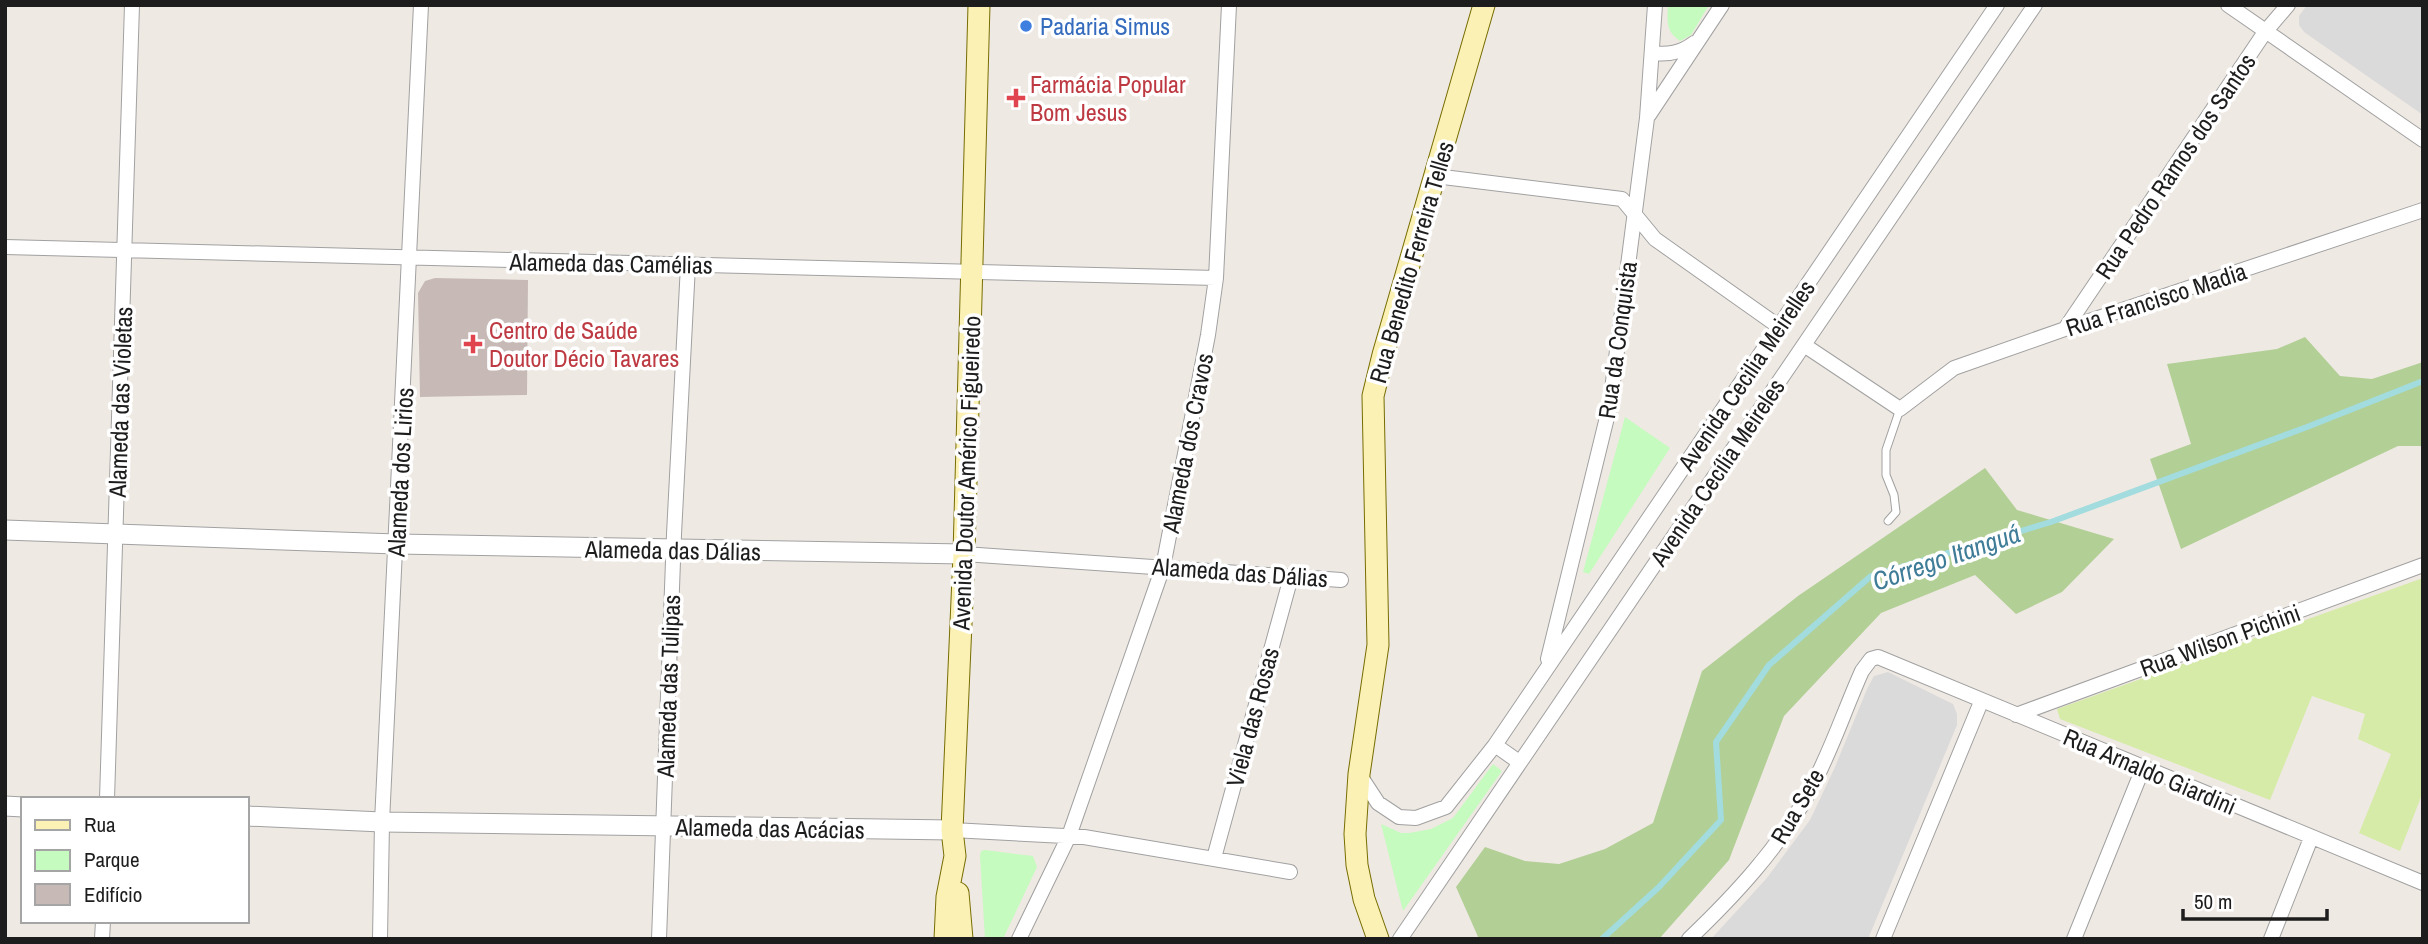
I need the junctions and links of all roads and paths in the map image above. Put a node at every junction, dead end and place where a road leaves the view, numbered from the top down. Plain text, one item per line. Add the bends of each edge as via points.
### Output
1 (132, 5) edge
2 (421, 5) edge
3 (979, 5) edge
4 (1229, 5) edge
5 (1484, 5) edge
6 (1655, 5) edge
7 (1722, 5) edge
8 (1997, 5) edge
9 (2035, 5) edge
10 (2228, 5) edge
11 (2288, 5) edge
12 (2265, 32) junction
13 (1700, 38) junction
14 (1652, 53) junction
15 (1647, 118) junction
16 (2423, 140) edge
17 (1435, 176) junction
18 (2423, 210) edge
19 (1634, 216) junction
20 (5, 247) edge
21 (126, 251) junction
22 (410, 258) junction
23 (688, 265) junction
24 (973, 272) junction
25 (1216, 278) junction
26 (1778, 326) junction
27 (2064, 329) junction
28 (1804, 345) junction
29 (1900, 409) junction
30 (1888, 521) dead end
31 (5, 530) edge
32 (116, 533) junction
33 (396, 544) junction
34 (673, 550) junction
35 (964, 554) junction
36 (2423, 565) edge
37 (1163, 567) junction
38 (1291, 577) junction
39 (1341, 580) dead end
40 (1878, 657) joint
41 (1545, 670) junction
42 (1981, 702) junction
43 (2016, 715) junction
44 (1495, 745) junction
45 (1519, 762) junction
46 (2143, 768) junction
47 (1359, 774) junction
48 (107, 797) edge
49 (248, 816) edge
50 (382, 822) junction
51 (663, 826) junction
52 (952, 830) junction
53 (1069, 836) junction
54 (2311, 838) junction
55 (955, 856) junction
56 (1214, 858) junction
57 (1290, 872) dead end
58 (2423, 883) edge
59 (380, 939) edge
60 (659, 939) edge
61 (945, 939) edge
62 (962, 939) edge
63 (1019, 939) edge
64 (1378, 939) edge
65 (1401, 939) edge
66 (1689, 939) edge
67 (1883, 939) edge
68 (2074, 939) edge
69 (2271, 939) edge

1 - 21 street, Alameda das Violetas
2 - 22 street, Alameda dos Lirios
3 - 24 main road, Avenida Doutor Américo Figueiredo
4 - 25 street, Alameda dos Cravos
5 - 17 main road, Rua Benedito Ferreira Telles
6 - 14 street, Rua da Conquista
7 - 13 street
8 - 26 street, Avenida Cecilia Meirelles
9 - 28 street, Avenida Cecília Meireles
10 - 12 street
11 - 12 street, Rua Pedro Ramos dos Santos
12 - 16 street
12 - 27 street, Rua Pedro Ramos dos Santos
13 - 14 street via 1675,53
13 - 15 street
14 - 15 street, Rua da Conquista
15 - 19 street, Rua da Conquista
17 - 19 street via 1622,199
17 - 47 main road, Rua Benedito Ferreira Telles via 1373,396 1378,645
18 - 27 street, Rua Francisco Madia
19 - 26 street via 1655,239
19 - 41 street, Rua da Conquista via 1610,405
20 - 21 street, Alameda das Camélias
21 - 22 street, Alameda das Camélias
21 - 32 street, Alameda das Violetas
22 - 23 street, Alameda das Camélias
22 - 33 street, Alameda dos Lirios
23 - 24 street, Alameda das Camélias
23 - 34 street, Alameda das Tulipas
24 - 25 street, Alameda das Camélias
24 - 35 main road, Avenida Doutor Américo Figueiredo
25 - 37 street, Alameda dos Cravos
26 - 41 street, Avenida Cecilia Meirelles
27 - 29 street, Rua Francisco Madia via 1954,368
28 - 29 street
28 - 45 street, Avenida Cecília Meireles
29 - 30 lane via 1886,450 1886,475 1896,512
31 - 32 street, Alameda das Dálias
32 - 33 street, Alameda das Dálias
32 - 48 street, Alameda das Violetas
33 - 34 street, Alameda das Dálias
33 - 50 street, Alameda dos Lirios
34 - 35 street, Alameda das Dálias
34 - 51 street, Alameda das Tulipas
35 - 37 street, Alameda das Dálias
35 - 52 main road, Avenida Doutor Américo Figueiredo
36 - 43 street, Rua Wilson Pichini
37 - 38 street, Alameda das Dálias
37 - 53 street, Alameda dos Cravos
38 - 39 street, Alameda das Dálias
38 - 56 street, Viela das Rosas
40 - 42 street, Rua Arnaldo Giardini
40 - 66 street, Rua Sete via 1862,671 1810,792 1788,828
41 - 44 street, Avenida Cecilia Meirelles
42 - 43 street, Rua Arnaldo Giardini
42 - 67 street
43 - 46 street, Rua Arnaldo Giardini
44 - 45 street
44 - 47 street, Avenida Cecilia Meirelles via 1446,807 1416,818 1399,817 1378,803
45 - 65 street, Avenida Cecília Meireles
46 - 54 street, Rua Arnaldo Giardini
46 - 68 street
47 - 64 main road, Rua Benedito Ferreira Telles via 1357,865
49 - 50 street, Alameda das Acácias
50 - 51 street, Alameda das Acácias
50 - 59 street, Alameda dos Lirios
51 - 52 street, Alameda das Acácias
51 - 60 street, Alameda das Tulipas
52 - 53 street, Alameda das Acácias
52 - 55 main road, Avenida Doutor Américo Figueiredo
53 - 56 street, Alameda das Acácias
53 - 63 street, Alameda dos Cravos
54 - 58 street, Rua Arnaldo Giardini
54 - 69 street
55 - 61 main road, Avenida Doutor Américo Figueiredo
55 - 62 main road
56 - 57 street, Alameda das Acácias

